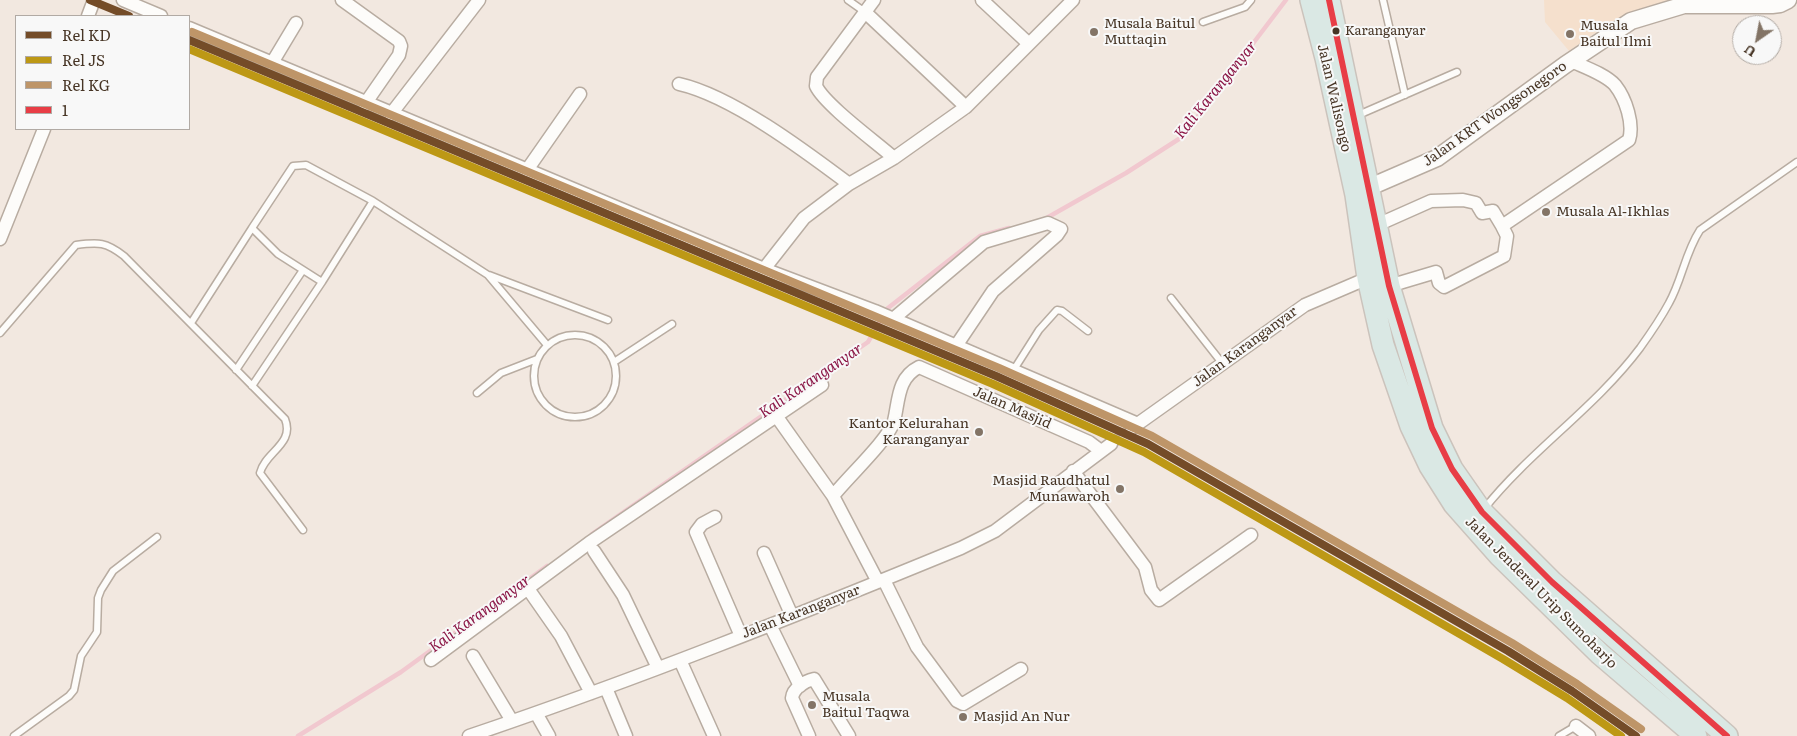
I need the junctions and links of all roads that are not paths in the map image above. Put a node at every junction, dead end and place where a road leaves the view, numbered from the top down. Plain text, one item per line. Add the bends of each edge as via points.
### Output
1 (94, 0) edge
2 (123, 0) edge
3 (342, 0) edge
4 (479, 0) edge
5 (848, 0) edge
6 (874, 0) edge
7 (982, 0) edge
8 (1073, 0) edge
9 (1251, 0) edge
10 (1311, 0) edge
11 (1330, 0) edge
12 (1383, 0) edge
13 (1788, 0) edge
14 (1712, 2) edge
15 (148, 5) edge
16 (865, 12) junction
17 (88, 15) edge
18 (160, 15) edge
19 (1203, 22) dead end
20 (296, 23) dead end
21 (190, 28) edge
22 (1028, 43) junction
23 (1334, 57) junction
24 (1571, 61) junction
25 (272, 63) junction
26 (1457, 72) dead end
27 (679, 84) dead end
28 (580, 94) dead end
29 (1405, 95) junction
30 (365, 104) junction
31 (966, 107) junction
32 (391, 114) junction
33 (1355, 117) junction
34 (44, 130) edge
35 (894, 158) junction
36 (1797, 162) edge
37 (527, 170) junction
38 (849, 184) junction
39 (1363, 191) junction
40 (373, 201) junction
41 (1377, 225) junction
42 (1502, 226) junction
43 (252, 228) junction
44 (0, 239) edge
45 (764, 269) junction
46 (303, 270) junction
47 (488, 274) junction
48 (1368, 278) junction
49 (322, 282) junction
50 (1389, 286) junction
51 (1171, 298) dead end
52 (891, 318) junction
53 (608, 320) dead end
54 (191, 323) junction
55 (672, 324) dead end
56 (1088, 331) dead end
57 (0, 333) edge
58 (546, 345) junction
59 (956, 346) junction
60 (537, 359) junction
61 (614, 362) junction
62 (1222, 363) junction
63 (236, 370) junction
64 (1014, 371) junction
65 (822, 385) dead end
66 (252, 386) junction
67 (477, 393) dead end
68 (777, 417) junction
69 (1106, 448) joint
70 (1073, 471) junction
71 (833, 496) junction
72 (1482, 512) junction
73 (715, 517) dead end
74 (303, 530) dead end
75 (1251, 536) dead end
76 (157, 537) dead end
77 (594, 551) dead end
78 (764, 553) dead end
79 (881, 581) junction
80 (531, 593) dead end
81 (792, 616) junction
82 (770, 625) junction
83 (741, 636) junction
84 (473, 656) dead end
85 (431, 660) dead end
86 (680, 660) junction
87 (658, 668) junction
88 (1021, 669) dead end
89 (800, 686) junction
90 (606, 688) junction
91 (591, 693) junction
92 (536, 713) junction
93 (512, 722) junction
94 (1576, 726) joint
95 (14, 736) edge
96 (469, 736) edge
97 (549, 736) edge
98 (626, 736) edge
99 (714, 736) edge
100 (809, 736) edge
101 (849, 736) edge
102 (1559, 736) edge
103 (1589, 736) edge
104 (1696, 736) edge
105 (1726, 736) edge

1 - 17 street
2 - 15 street
3 - 30 street via 401,46 399,55
4 - 32 street
5 - 16 lane
6 - 16 street
7 - 22 street
8 - 22 street
9 - 19 lane via 1246,7
10 - 23 highway, Jalan Walisongo
11 - 23 highway, Jalan Walisongo
12 - 29 lane
13 - 14 street, Jalan KRT Wongsonegoro via 1780,4
14 - 24 street, Jalan KRT Wongsonegoro via 1684,5 1631,21
15 - 18 street
16 - 31 street
16 - 35 street via 817,77 816,86
20 - 25 street
21 - 25 street
22 - 31 street
23 - 33 highway, Jalan Walisongo
23 - 39 highway, Jalan Walisongo
24 - 39 street, Jalan KRT Wongsonegoro via 1437,158
24 - 42 street via 1615,85 1627,109 1632,130 1629,140
25 - 30 street
26 - 29 lane
27 - 38 street via 701,90 743,112
28 - 37 street
29 - 33 lane
30 - 32 street
31 - 35 street
32 - 37 street
33 - 39 highway, Jalan Walisongo
34 - 44 street
35 - 38 street
36 - 72 lane via 1700,230 1692,242 1669,303 1640,348 1598,397 1500,489
37 - 45 street
38 - 45 street via 804,218
39 - 41 highway, Jalan Jenderal Urip Sumoharjo
39 - 48 highway, Jalan Jenderal Urip Sumoharjo
40 - 43 lane via 306,164 296,164
40 - 47 lane
40 - 49 lane
41 - 42 street via 1431,201 1463,200 1476,203 1482,213 1493,211
41 - 50 highway, Jalan Jenderal Urip Sumoharjo
42 - 50 street via 1507,236 1504,256 1444,287 1438,283 1436,272
43 - 46 lane via 278,254
43 - 54 lane
45 - 52 street
46 - 49 lane
46 - 63 lane
47 - 53 lane
47 - 58 lane
48 - 62 street, Jalan Karanganyar via 1305,305
48 - 104 highway, Jalan Jenderal Urip Sumoharjo via 1383,344 1411,426 1430,466 1454,504 1500,556 1600,654
49 - 66 lane
50 - 72 highway, Jalan Jenderal Urip Sumoharjo via 1432,428 1452,469
51 - 62 lane
52 - 59 street
52 - 59 street via 984,242 1048,223 1057,226 1060,229 1057,235 992,291
54 - 57 lane via 124,256 98,242 76,245
54 - 63 lane
55 - 61 lane
56 - 64 lane via 1062,310 1057,310 1039,330
58 - 60 lane
58 - 61 lane via 560,337 576,334 599,343
59 - 64 street
60 - 61 lane via 533,374 536,390 544,404 558,414 573,418 589,415 603,407 613,394
60 - 67 lane via 501,373
62 - 64 street, Jalan Karanganyar via 1134,427
63 - 66 lane
65 - 68 street
66 - 74 lane via 285,419 288,428 287,436 260,470 260,476
68 - 71 street
68 - 85 street via 589,543
69 - 70 street, Jalan Karanganyar
69 - 71 street, Jalan Masjid via 921,367 913,370 900,389 888,434
70 - 75 street via 1145,567 1151,590 1158,600
70 - 79 street, Jalan Karanganyar via 995,531
71 - 79 street
72 - 105 highway, Jalan Jenderal Urip Sumoharjo via 1552,582
73 - 83 street via 702,524 696,532
76 - 95 lane via 113,571 101,590 96,632 81,656 74,690
77 - 87 street via 623,595
78 - 81 street
79 - 81 street, Jalan Karanganyar
79 - 88 street via 917,647 957,701 963,704
80 - 91 street via 561,636
81 - 82 street, Jalan Karanganyar
82 - 83 street, Jalan Karanganyar
82 - 89 street
83 - 86 street, Jalan Karanganyar
84 - 93 street
86 - 87 street, Jalan Karanganyar
86 - 99 street
87 - 90 street, Jalan Karanganyar
89 - 100 street via 792,698
89 - 101 street via 811,679 816,681
90 - 91 street, Jalan Karanganyar
90 - 98 street
91 - 92 street, Jalan Karanganyar
92 - 93 street, Jalan Karanganyar
92 - 97 street
93 - 96 street, Jalan Karanganyar
94 - 102 lane
94 - 103 street

